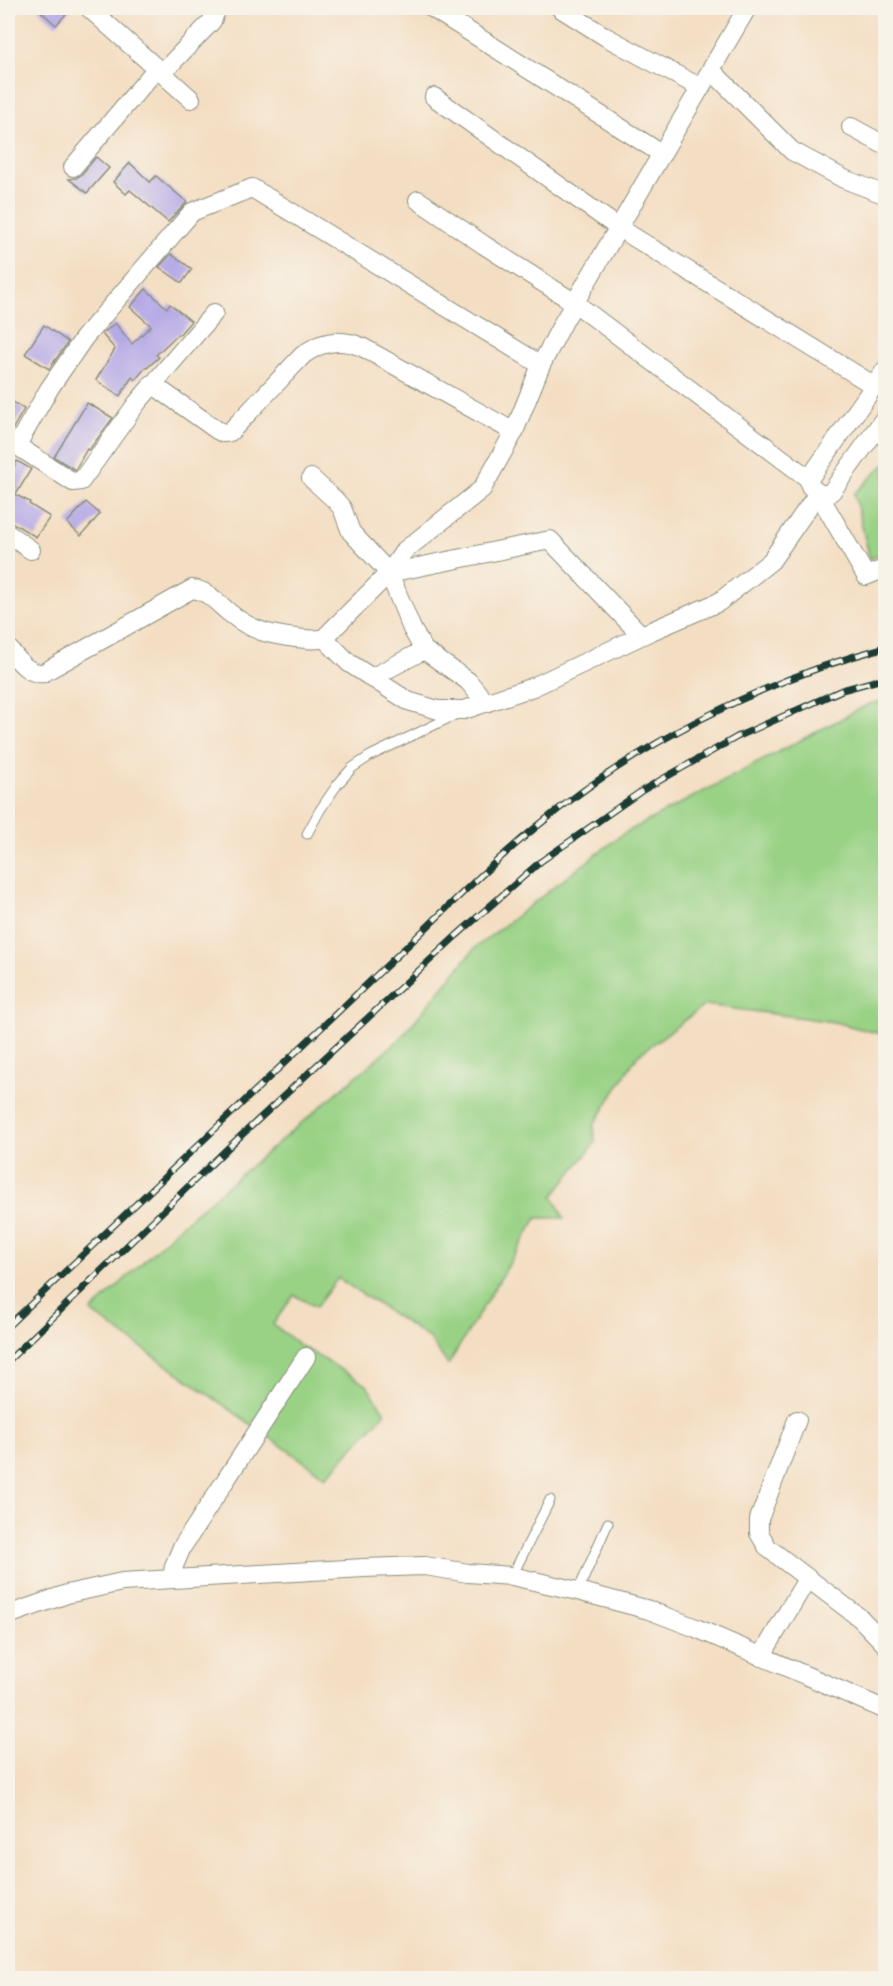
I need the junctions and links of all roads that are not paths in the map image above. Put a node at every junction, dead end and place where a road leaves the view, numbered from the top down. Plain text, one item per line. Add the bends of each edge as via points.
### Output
1 (217, 8) edge
2 (432, 8) edge
3 (560, 8) edge
4 (747, 8) edge
5 (99, 11) edge
6 (159, 70) junction
7 (712, 71) junction
8 (701, 88) junction
9 (434, 97) dead end
10 (191, 99) dead end
11 (851, 127) dead end
12 (885, 146) edge
13 (662, 154) junction
14 (74, 167) dead end
15 (885, 195) edge
16 (418, 200) dead end
17 (619, 228) junction
18 (574, 303) junction
19 (214, 313) dead end
20 (541, 365) junction
21 (885, 369) edge
22 (152, 384) junction
23 (873, 385) junction
24 (885, 416) edge
25 (514, 432) junction
26 (12, 442) edge
27 (311, 478) dead end
28 (813, 486) junction
29 (8, 534) edge
30 (31, 549) dead end
31 (885, 567) edge
32 (389, 573) junction
33 (641, 636) junction
34 (324, 638) junction
35 (8, 648) edge
36 (424, 650) junction
37 (371, 678) junction
38 (486, 703) junction
39 (464, 710) junction
40 (307, 834) dead end
41 (306, 1357) dead end
42 (797, 1420) dead end
43 (550, 1500) dead end
44 (608, 1522) dead end
45 (512, 1576) junction
46 (172, 1578) junction
47 (807, 1579) junction
48 (578, 1591) junction
49 (8, 1615) edge
50 (885, 1641) edge
51 (761, 1657) junction
52 (885, 1710) edge

1 - 6 street via 212,21
2 - 13 street
3 - 8 street via 606,38
4 - 7 street
5 - 6 street
6 - 10 street
6 - 14 street
7 - 8 street
7 - 15 street via 792,151 844,179
8 - 13 street
9 - 17 street
11 - 12 street
13 - 17 street
16 - 18 street
17 - 18 street
17 - 23 street
18 - 20 street
18 - 28 street
19 - 22 street
20 - 25 street
20 - 26 street via 252,188 192,212 84,339
21 - 23 street
22 - 25 street via 216,430 230,432 303,355 328,342 342,342 362,347
22 - 26 street via 81,481 73,482
23 - 28 street
24 - 28 street via 832,491 826,495
25 - 32 street via 482,489 404,551
27 - 32 street via 342,508 351,532
28 - 31 street via 866,576
28 - 33 street via 771,561 719,602
29 - 30 street
32 - 33 street via 550,540
32 - 34 street
32 - 36 street
33 - 38 street via 533,687
34 - 35 street via 258,631 232,616 204,592 192,589 43,673 29,671
34 - 37 street
36 - 37 street
36 - 38 street via 468,681
37 - 39 street via 408,702 438,710
38 - 39 street
39 - 40 lane via 352,768 337,784
41 - 46 street via 182,1547
42 - 47 street via 759,1520 759,1533 768,1548
43 - 45 lane
44 - 48 lane
45 - 46 street via 426,1566
45 - 48 street
46 - 49 street via 122,1582 67,1594
47 - 50 street
47 - 51 street
48 - 51 street via 650,1610
51 - 52 street

